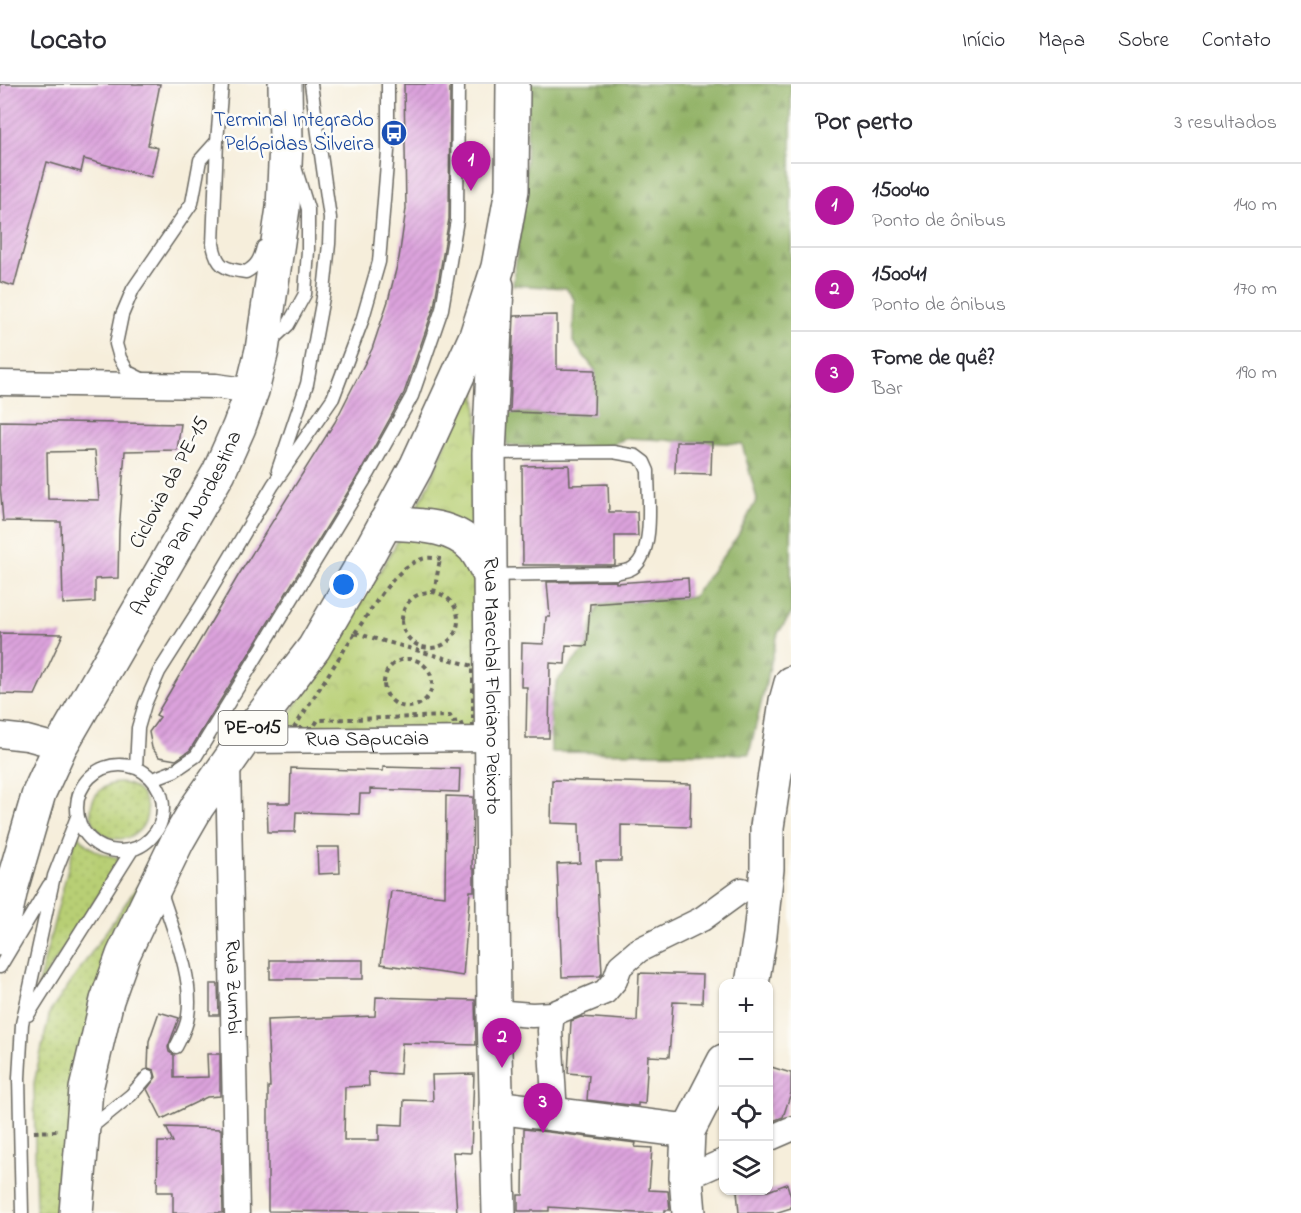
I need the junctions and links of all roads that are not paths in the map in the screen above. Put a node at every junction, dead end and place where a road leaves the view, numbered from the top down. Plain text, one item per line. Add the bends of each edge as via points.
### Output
1 (222, 84) edge
2 (274, 84) edge
3 (285, 84) edge
4 (311, 84) edge
5 (388, 84) edge
6 (458, 84) edge
7 (513, 84) edge
8 (217, 141) junction
9 (272, 176) dead end
10 (266, 232) dead end
11 (498, 267) junction
12 (0, 383) edge
13 (154, 385) junction
14 (252, 391) junction
15 (489, 453) junction
16 (273, 485) junction
17 (385, 523) junction
18 (490, 576) junction
19 (791, 683) edge
20 (0, 735) edge
21 (491, 739) junction
22 (60, 747) junction
23 (236, 752) junction
24 (135, 768) junction
25 (153, 779) junction
26 (77, 817) junction
27 (132, 849) junction
28 (54, 876) junction
29 (158, 880) junction
30 (742, 890) dead end
31 (0, 939) edge
32 (0, 967) edge
33 (753, 979) edge
34 (494, 1012) junction
35 (552, 1014) junction
36 (22, 1024) junction
37 (176, 1047) dead end
38 (719, 1072) edge
39 (148, 1076) dead end
40 (496, 1107) junction
41 (555, 1115) junction
42 (791, 1129) edge
43 (81, 1133) junction
44 (773, 1137) edge
45 (687, 1156) junction
46 (719, 1160) edge
47 (22, 1213) edge
48 (76, 1213) edge
49 (237, 1213) edge
50 (499, 1213) edge
51 (689, 1213) edge

1 - 8 lane
2 - 9 lane
3 - 14 main road, Avenida Pan Nordestina via 283,208 262,351
4 - 16 lane via 330,218 329,244 307,384
5 - 16 lane via 379,262 333,398
6 - 25 lane via 458,205 454,237 442,309 412,396 196,756
7 - 11 main road, PE-015 via 512,190
8 - 10 lane via 213,244 216,258 224,268 250,270 261,258
8 - 13 lane via 200,160 192,203 133,289 122,315 117,344 120,358 128,372
11 - 15 main road, Rua Marechal Floriano Peixoto
11 - 17 main road, PE-015 via 459,375
12 - 13 street
13 - 14 street
14 - 22 main road, Avenida Pan Nordestina via 219,472
15 - 18 main road, Rua Marechal Floriano Peixoto
15 - 18 lane via 613,452 636,456 648,471 648,543 633,568 616,573
16 - 24 lane via 159,672 138,729
17 - 18 main road via 440,528 459,537 473,548
17 - 23 main road, PE-015 via 314,648
18 - 21 main road, Rua Marechal Floriano Peixoto
19 - 33 main road via 766,827 767,870
20 - 22 street
21 - 23 street, Rua Sapucaia
21 - 34 main road, Rua Marechal Floriano Peixoto
22 - 31 main road, Avenida Pan Nordestina via 39,793
23 - 29 main road, PE-015 via 178,840
23 - 49 street, Rua Zumbi
24 - 25 lane
24 - 26 lane via 100,770 88,778 79,796
25 - 27 lane via 164,806 162,820 145,843
26 - 27 lane via 92,841 104,848
26 - 28 lane
27 - 36 lane
28 - 32 lane
28 - 36 lane
29 - 37 lane via 189,988 186,1027
29 - 43 main road, PE-015 via 107,1000 86,1089
30 - 35 street via 702,919 639,950 620,966 615,981 605,992
34 - 35 street
34 - 40 main road, Rua Marechal Floriano Peixoto
35 - 41 street
36 - 47 lane
38 - 45 main road
39 - 43 lane via 131,1095
40 - 41 main road
40 - 50 main road, Rua Marechal Floriano Peixoto
41 - 45 main road
42 - 44 street
43 - 48 main road, PE-015
45 - 46 street
45 - 51 main road

